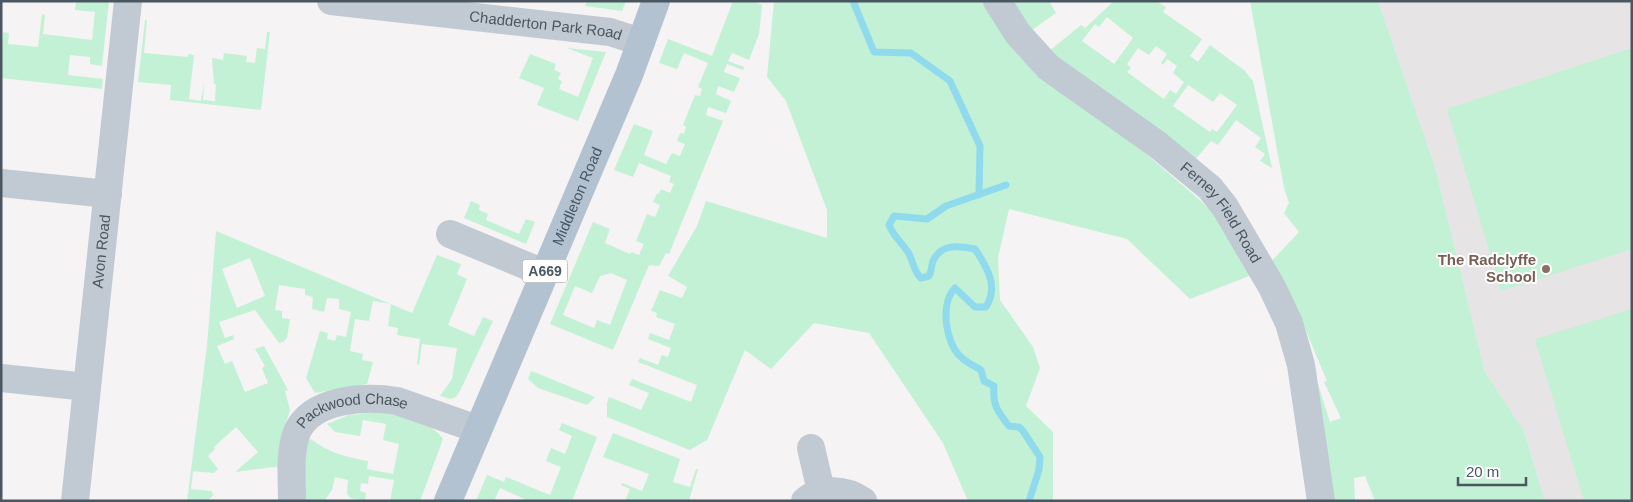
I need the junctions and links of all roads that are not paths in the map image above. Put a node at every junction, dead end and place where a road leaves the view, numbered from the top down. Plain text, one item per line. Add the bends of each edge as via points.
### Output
1 (128, 1) edge
2 (331, 1) edge
3 (656, 1) edge
4 (997, 1) edge
5 (641, 42) junction
6 (1, 183) edge
7 (108, 194) junction
8 (450, 234) dead end
9 (544, 273) junction
10 (1, 378) edge
11 (87, 387) junction
12 (477, 429) junction
13 (811, 448) dead end
14 (813, 496) edge
15 (75, 501) edge
16 (292, 501) edge
17 (448, 501) edge
18 (863, 501) edge
19 (1321, 501) edge

1 - 7 street, Avon Road
2 - 5 street, Chadderton Park Road via 610,32
3 - 5 main road, Middleton Road / A669
4 - 19 street, Ferney Field Road via 1018,34 1048,66 1158,145 1210,188 1225,207 1272,287 1289,323 1301,365
5 - 9 main road, Middleton Road / A669
6 - 7 street
7 - 11 street, Avon Road
8 - 9 street
9 - 12 main road, Middleton Road / A669
10 - 11 street
11 - 15 street, Avon Road
12 - 16 street, Packwood Chase via 384,399 362,399 326,407 311,415 298,430 294,444
12 - 17 main road, Middleton Road / A669
13 - 14 street
14 - 18 street via 839,492

